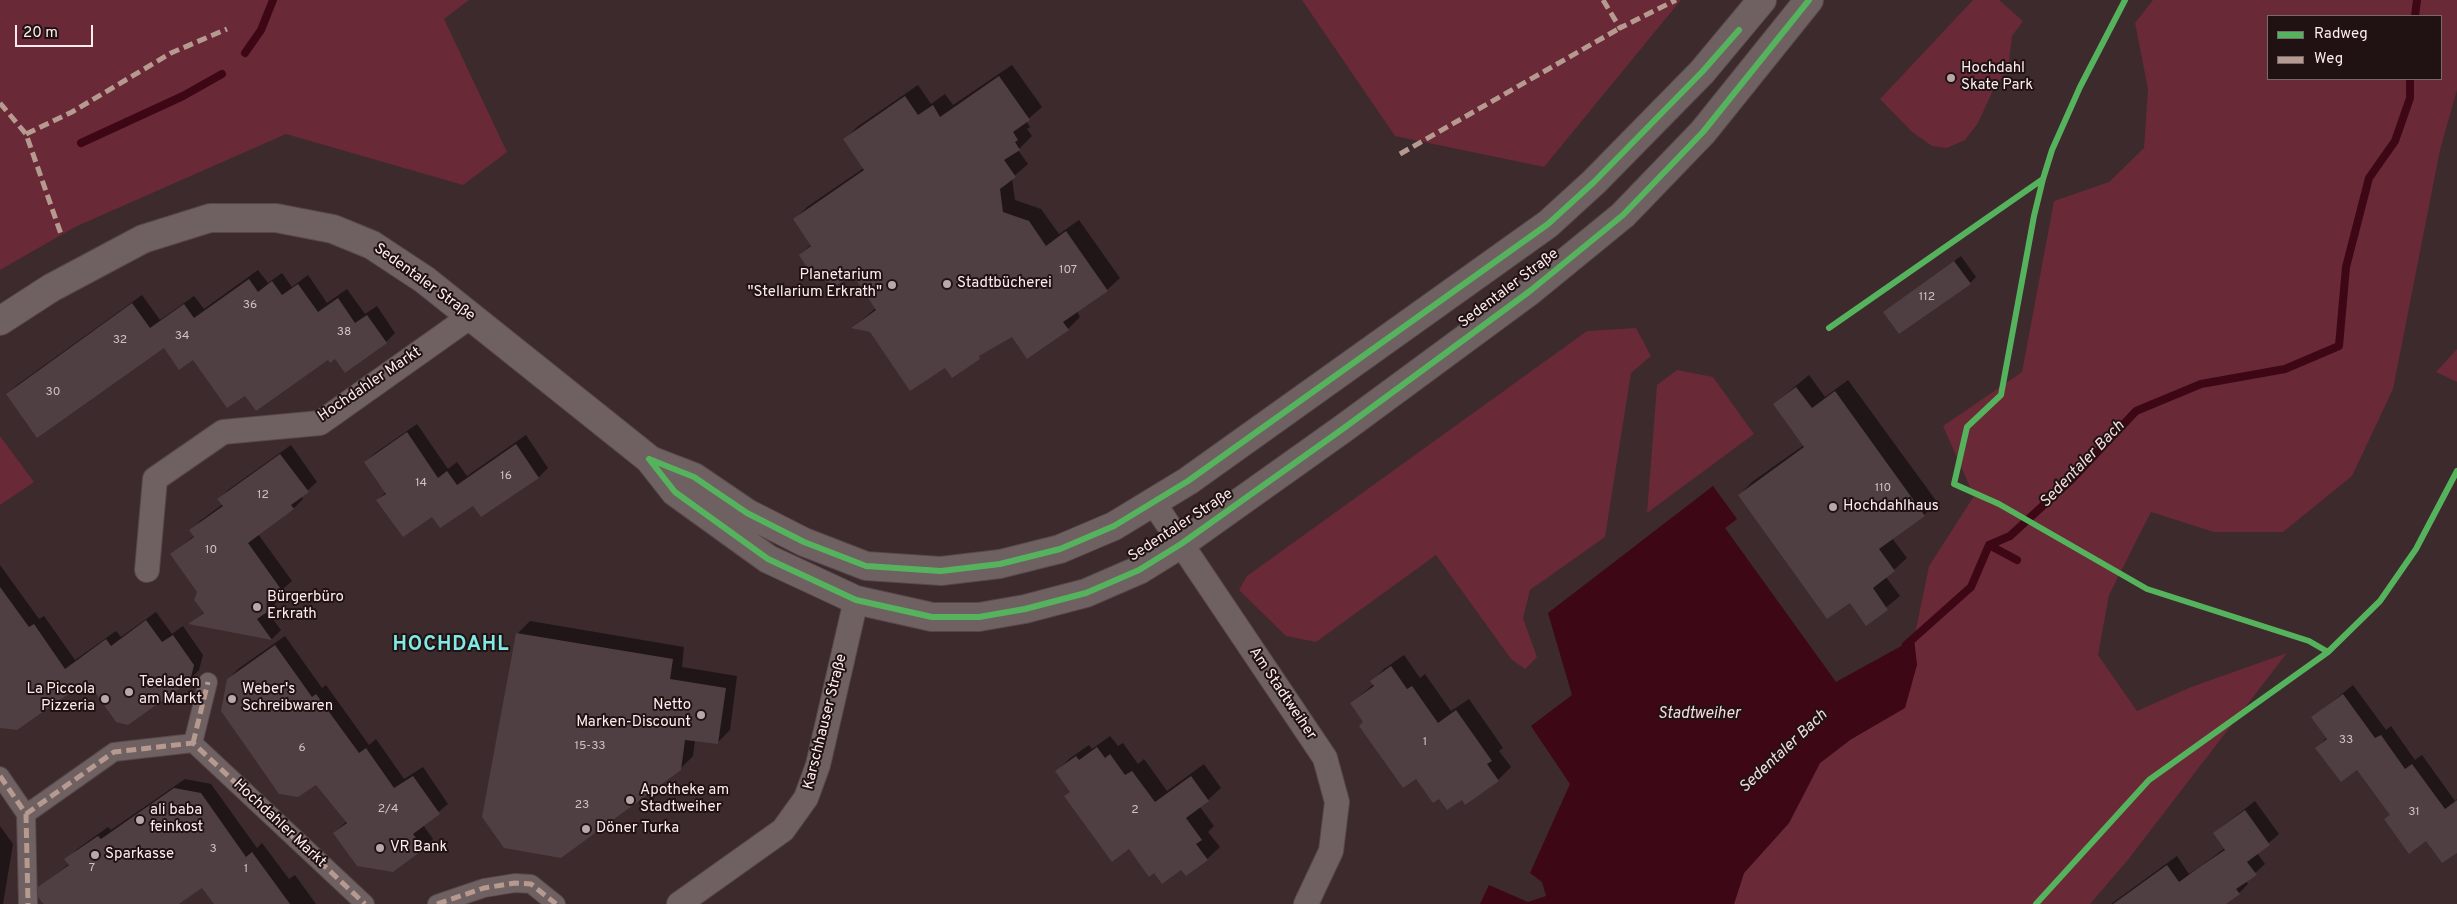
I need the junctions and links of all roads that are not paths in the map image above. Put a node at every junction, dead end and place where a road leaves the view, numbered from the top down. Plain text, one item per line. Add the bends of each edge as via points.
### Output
1 (1762, 0) edge
2 (1809, 0) edge
3 (470, 316) junction
4 (0, 321) edge
5 (649, 459) junction
6 (1153, 502) junction
7 (1181, 544) junction
8 (866, 566) junction
9 (147, 570) dead end
10 (856, 600) junction
11 (208, 682) dead end
12 (194, 743) junction
13 (0, 776) edge
14 (26, 814) junction
15 (28, 904) edge
16 (365, 904) edge
17 (436, 904) edge
18 (556, 904) edge
19 (679, 904) edge
20 (1306, 904) edge

1 - 6 street, Sedentaler Straße via 1702,72 1548,224 1188,482
2 - 7 street, Sedentaler Straße via 1703,132 1623,215 1523,296
3 - 4 street, Sedentaler Straße via 425,280 372,245 333,229 276,218 210,218 143,239 51,288
3 - 5 street, Sedentaler Straße
3 - 9 street, Hochdahler Markt via 320,422 223,432 155,480
5 - 8 street, Sedentaler Straße via 694,477 747,513 804,542
5 - 10 street, Sedentaler Straße via 674,492 768,559
6 - 7 street, Am Stadtweiher
6 - 8 street, Sedentaler Straße via 1114,526 1060,549 1000,564 941,571
7 - 10 street, Sedentaler Straße via 1139,570 1086,593 979,617 932,617
7 - 20 street, Am Stadtweiher via 1325,758 1337,802 1331,850
8 - 10 street
10 - 19 street, Karschhauser Straße via 818,765 806,798 783,830
11 - 12 street
12 - 14 street via 114,752
12 - 16 street, Hochdahler Markt
13 - 14 street
14 - 15 street
17 - 18 street via 484,888 515,883 531,884

